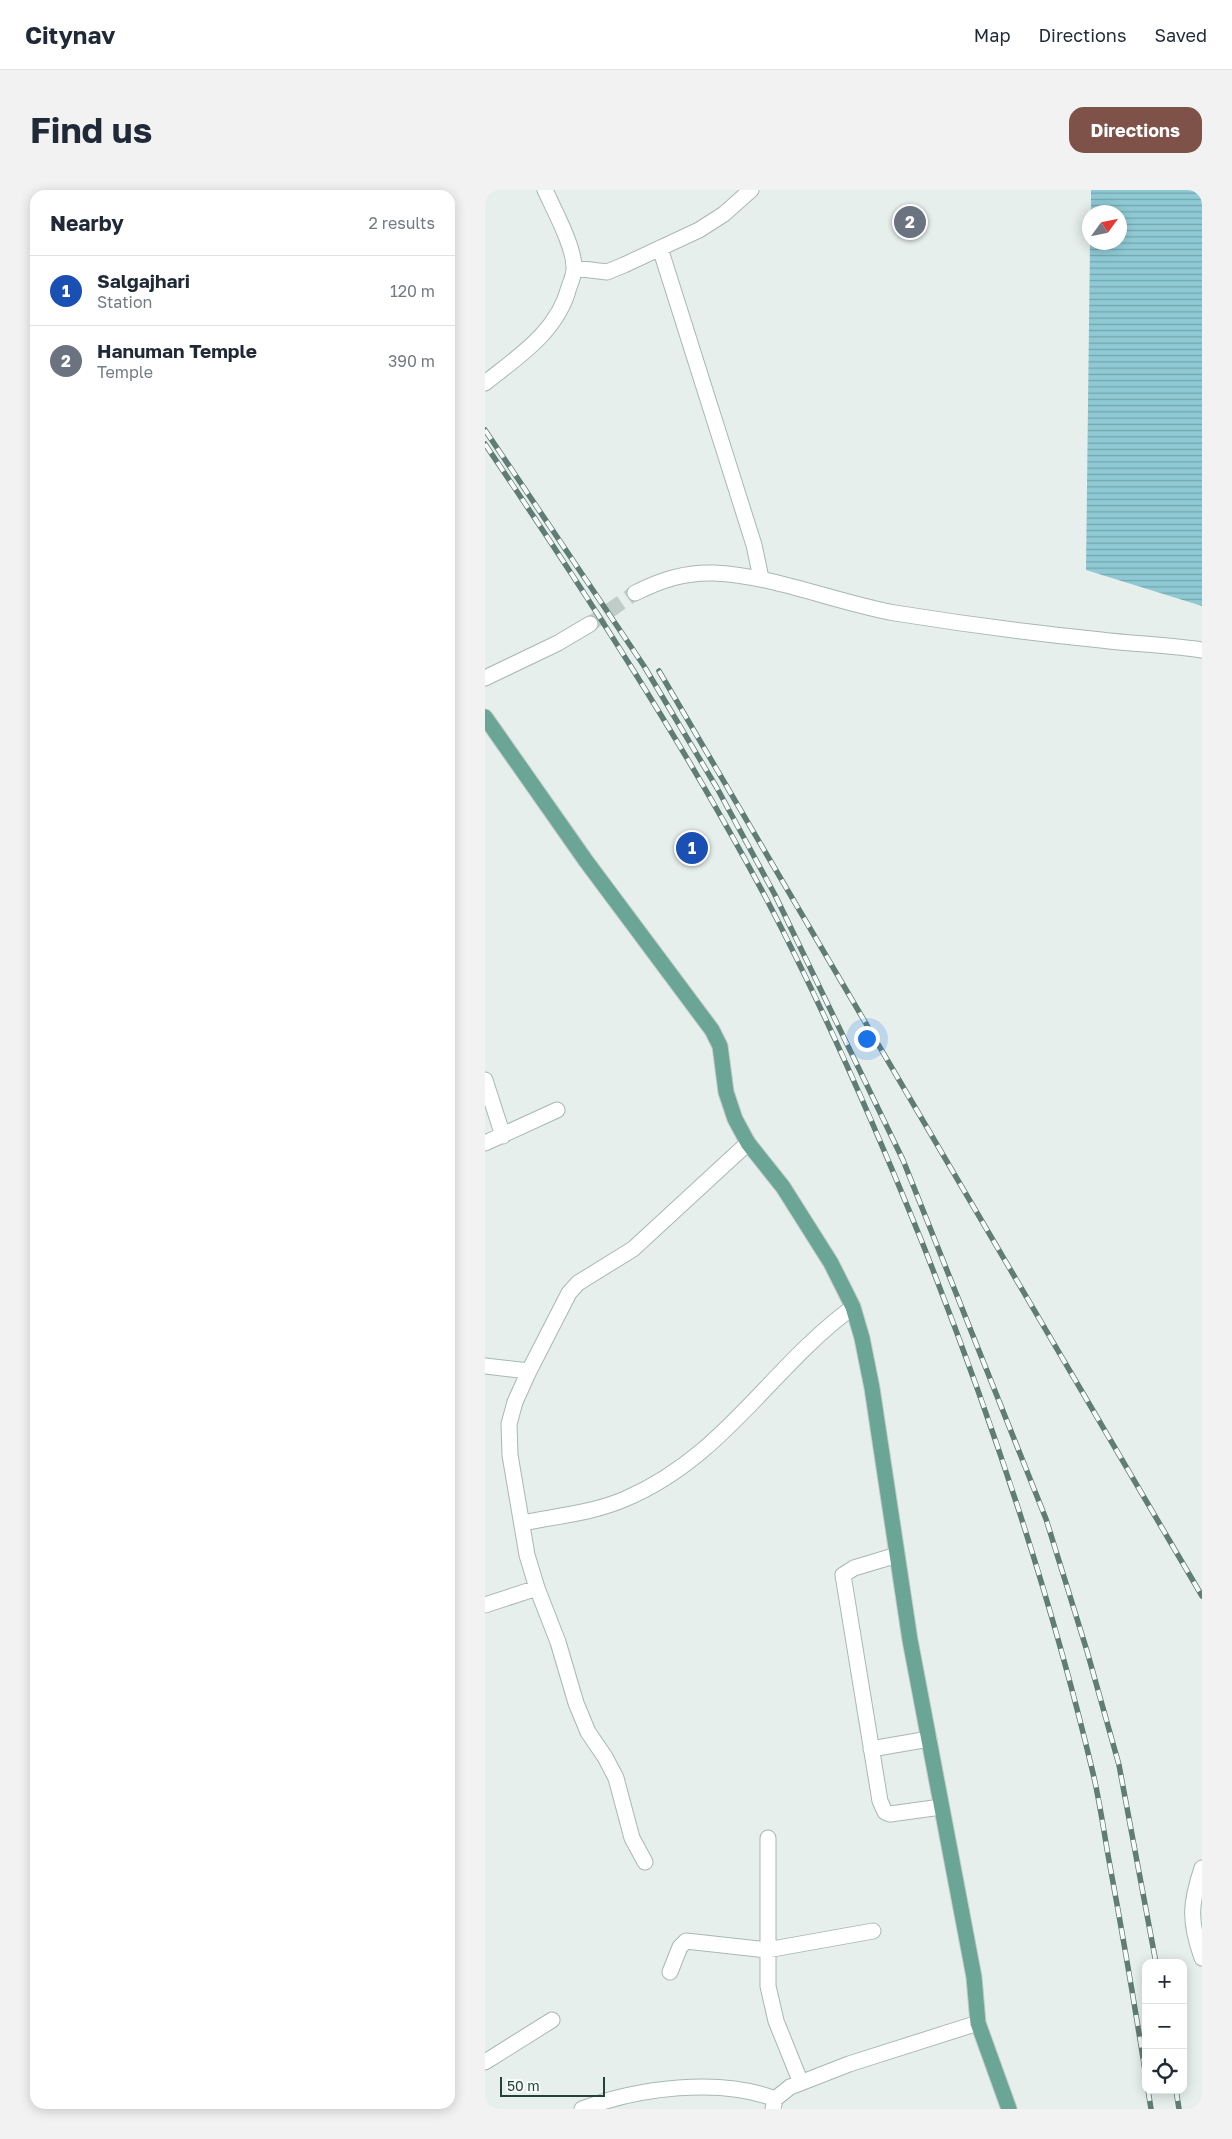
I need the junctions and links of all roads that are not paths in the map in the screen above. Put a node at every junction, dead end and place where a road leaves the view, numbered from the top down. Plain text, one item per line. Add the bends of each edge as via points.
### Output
1 (545, 190) edge
2 (751, 190) edge
3 (661, 248) junction
4 (574, 268) junction
5 (485, 383) edge
6 (761, 578) junction
7 (635, 593) tunnel mouth
8 (590, 624) tunnel mouth
9 (1202, 650) edge
10 (485, 678) edge
11 (485, 717) edge
12 (485, 1080) edge
13 (557, 1110) dead end
14 (503, 1136) junction
15 (485, 1143) edge
16 (748, 1143) junction
17 (853, 1307) junction
18 (485, 1366) edge
19 (529, 1371) junction
20 (522, 1523) junction
21 (897, 1556) junction
22 (537, 1588) junction
23 (485, 1605) edge
24 (929, 1740) junction
25 (871, 1749) junction
26 (941, 1807) junction
27 (768, 1838) dead end
28 (645, 1862) dead end
29 (1202, 1868) edge
30 (873, 1931) dead end
31 (767, 1950) junction
32 (1202, 1958) edge
33 (670, 1972) dead end
34 (552, 2020) dead end
35 (978, 2023) junction
36 (485, 2062) edge
37 (801, 2083) junction
38 (774, 2104) edge
39 (582, 2109) edge
40 (1009, 2109) edge

1 - 4 street via 566,236
2 - 3 street via 724,214
3 - 4 street via 607,272
3 - 6 street via 754,545
4 - 5 street via 565,303 553,324
6 - 7 street via 713,573 683,574
6 - 9 street via 857,606 890,612
8 - 10 street
11 - 16 main road via 592,870 712,1030 720,1046 735,1119
12 - 14 street
13 - 14 street
14 - 15 street
16 - 17 main road via 806,1222
16 - 19 street via 633,1249 578,1283 569,1293
17 - 20 street via 807,1344 726,1430 694,1458 655,1484 624,1500
17 - 21 main road via 873,1388
18 - 19 street
19 - 20 street via 509,1424 510,1455
20 - 22 street
21 - 24 main road
21 - 25 street via 853,1568 843,1575
22 - 23 street
22 - 28 street via 558,1642 576,1703 588,1732 616,1778 632,1838
24 - 25 street
24 - 26 main road
25 - 26 street via 885,1812
26 - 35 main road via 974,1977
27 - 31 street
29 - 32 street via 1191,1906 1194,1936
30 - 31 street
31 - 33 street via 686,1941 680,1947
31 - 37 street via 768,1986 776,2021
34 - 36 street
35 - 37 street
35 - 40 main road
37 - 38 street via 781,2092
38 - 39 street via 749,2090 684,2089 643,2092

